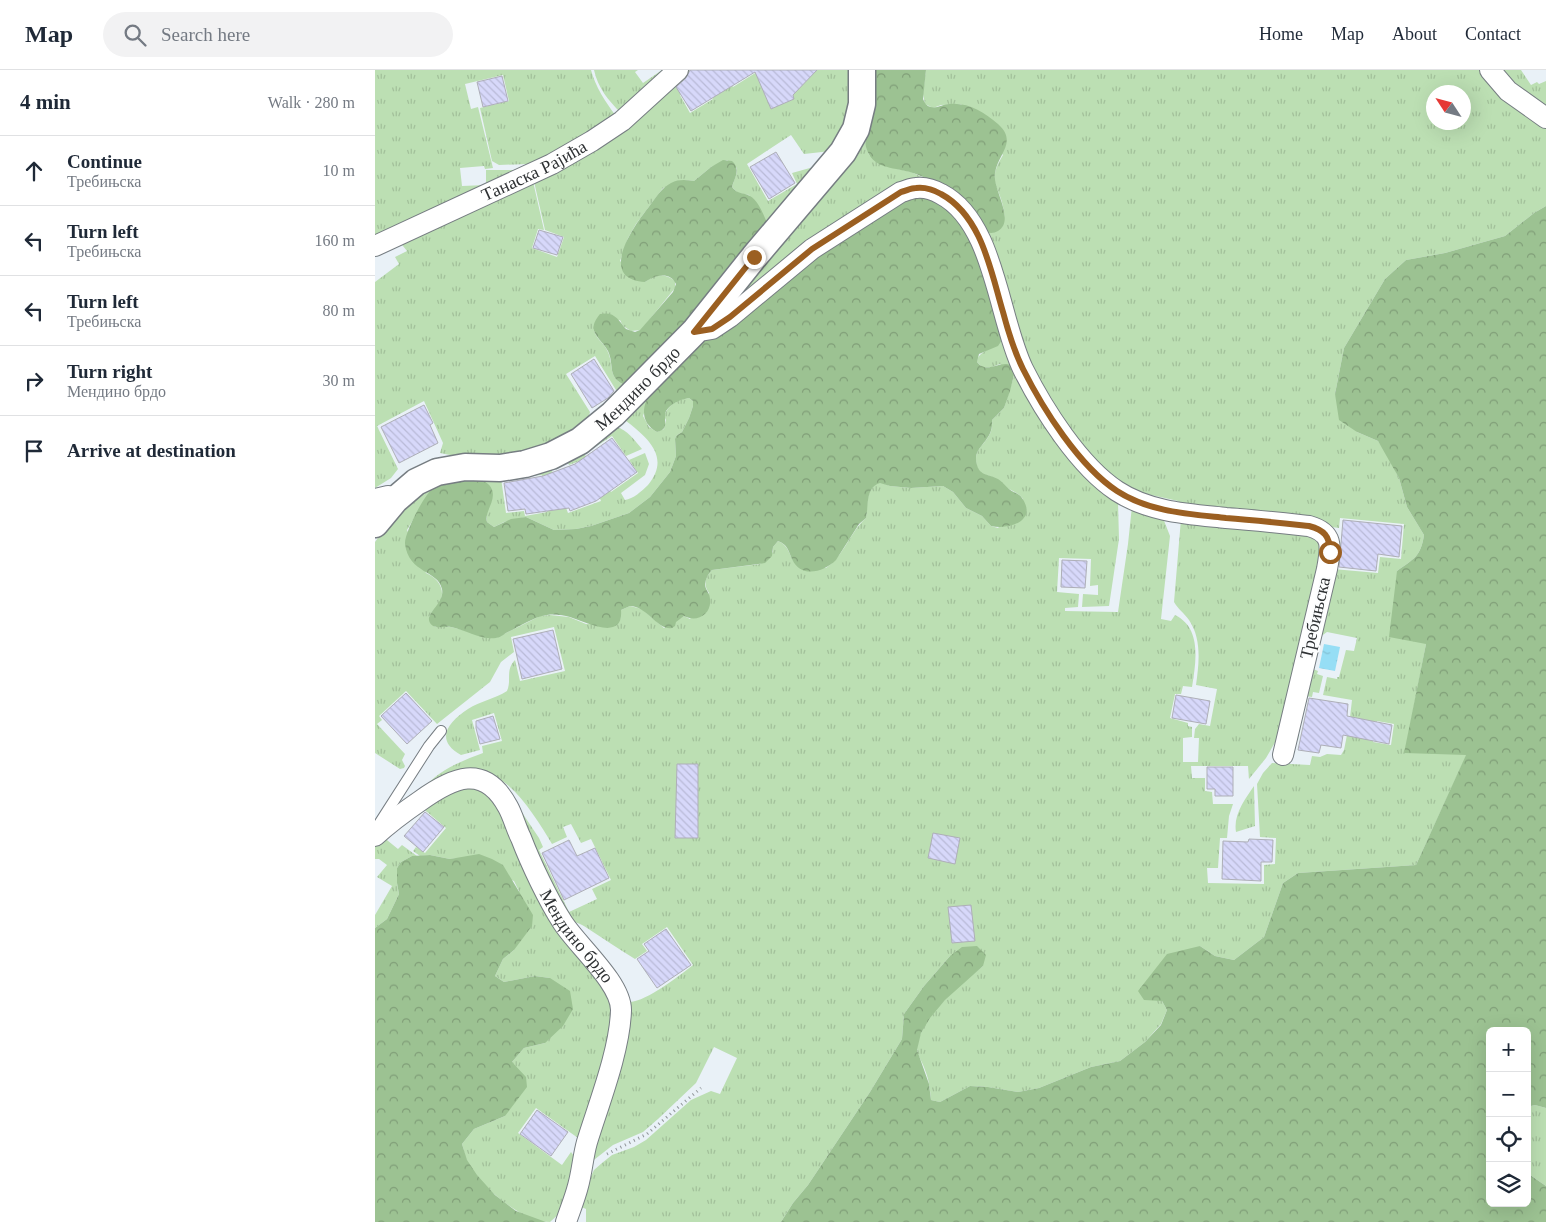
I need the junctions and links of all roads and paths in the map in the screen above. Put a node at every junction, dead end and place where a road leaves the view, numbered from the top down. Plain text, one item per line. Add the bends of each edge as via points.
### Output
1 (678, 70) edge
2 (862, 70) edge
3 (1490, 70) edge
4 (1546, 118) edge
5 (375, 246) edge
6 (694, 332) junction
7 (385, 499) edge
8 (375, 524) edge
9 (441, 731) dead end
10 (1283, 755) dead end
11 (376, 835) edge
12 (701, 1088) dead end
13 (582, 1168) junction
14 (566, 1222) edge

1 - 5 street, Танаска Рајића via 622,121 592,141 551,164
2 - 6 street, Мендино брдо via 862,104 856,129 843,152
3 - 4 street via 1508,92
6 - 7 street, Мендино брдо via 613,414 568,448 525,464 437,472
6 - 10 street, Требињска via 712,329 730,317 812,249 901,192 917,188 934,190 950,198 965,215 984,247 1012,343 1023,369 1067,440 1101,479 1131,500 1155,508 1309,526 1327,536 1330,552 1327,569
7 - 8 street, Мендино брдо
9 - 11 lane, Мендино брдо via 379,824
11 - 13 street, Мендино брдо via 449,782 473,778 493,788 503,798 563,923 619,997 621,1009 616,1046
12 - 13 path via 647,1134 608,1153 594,1166
13 - 14 street, Мендино брдо

